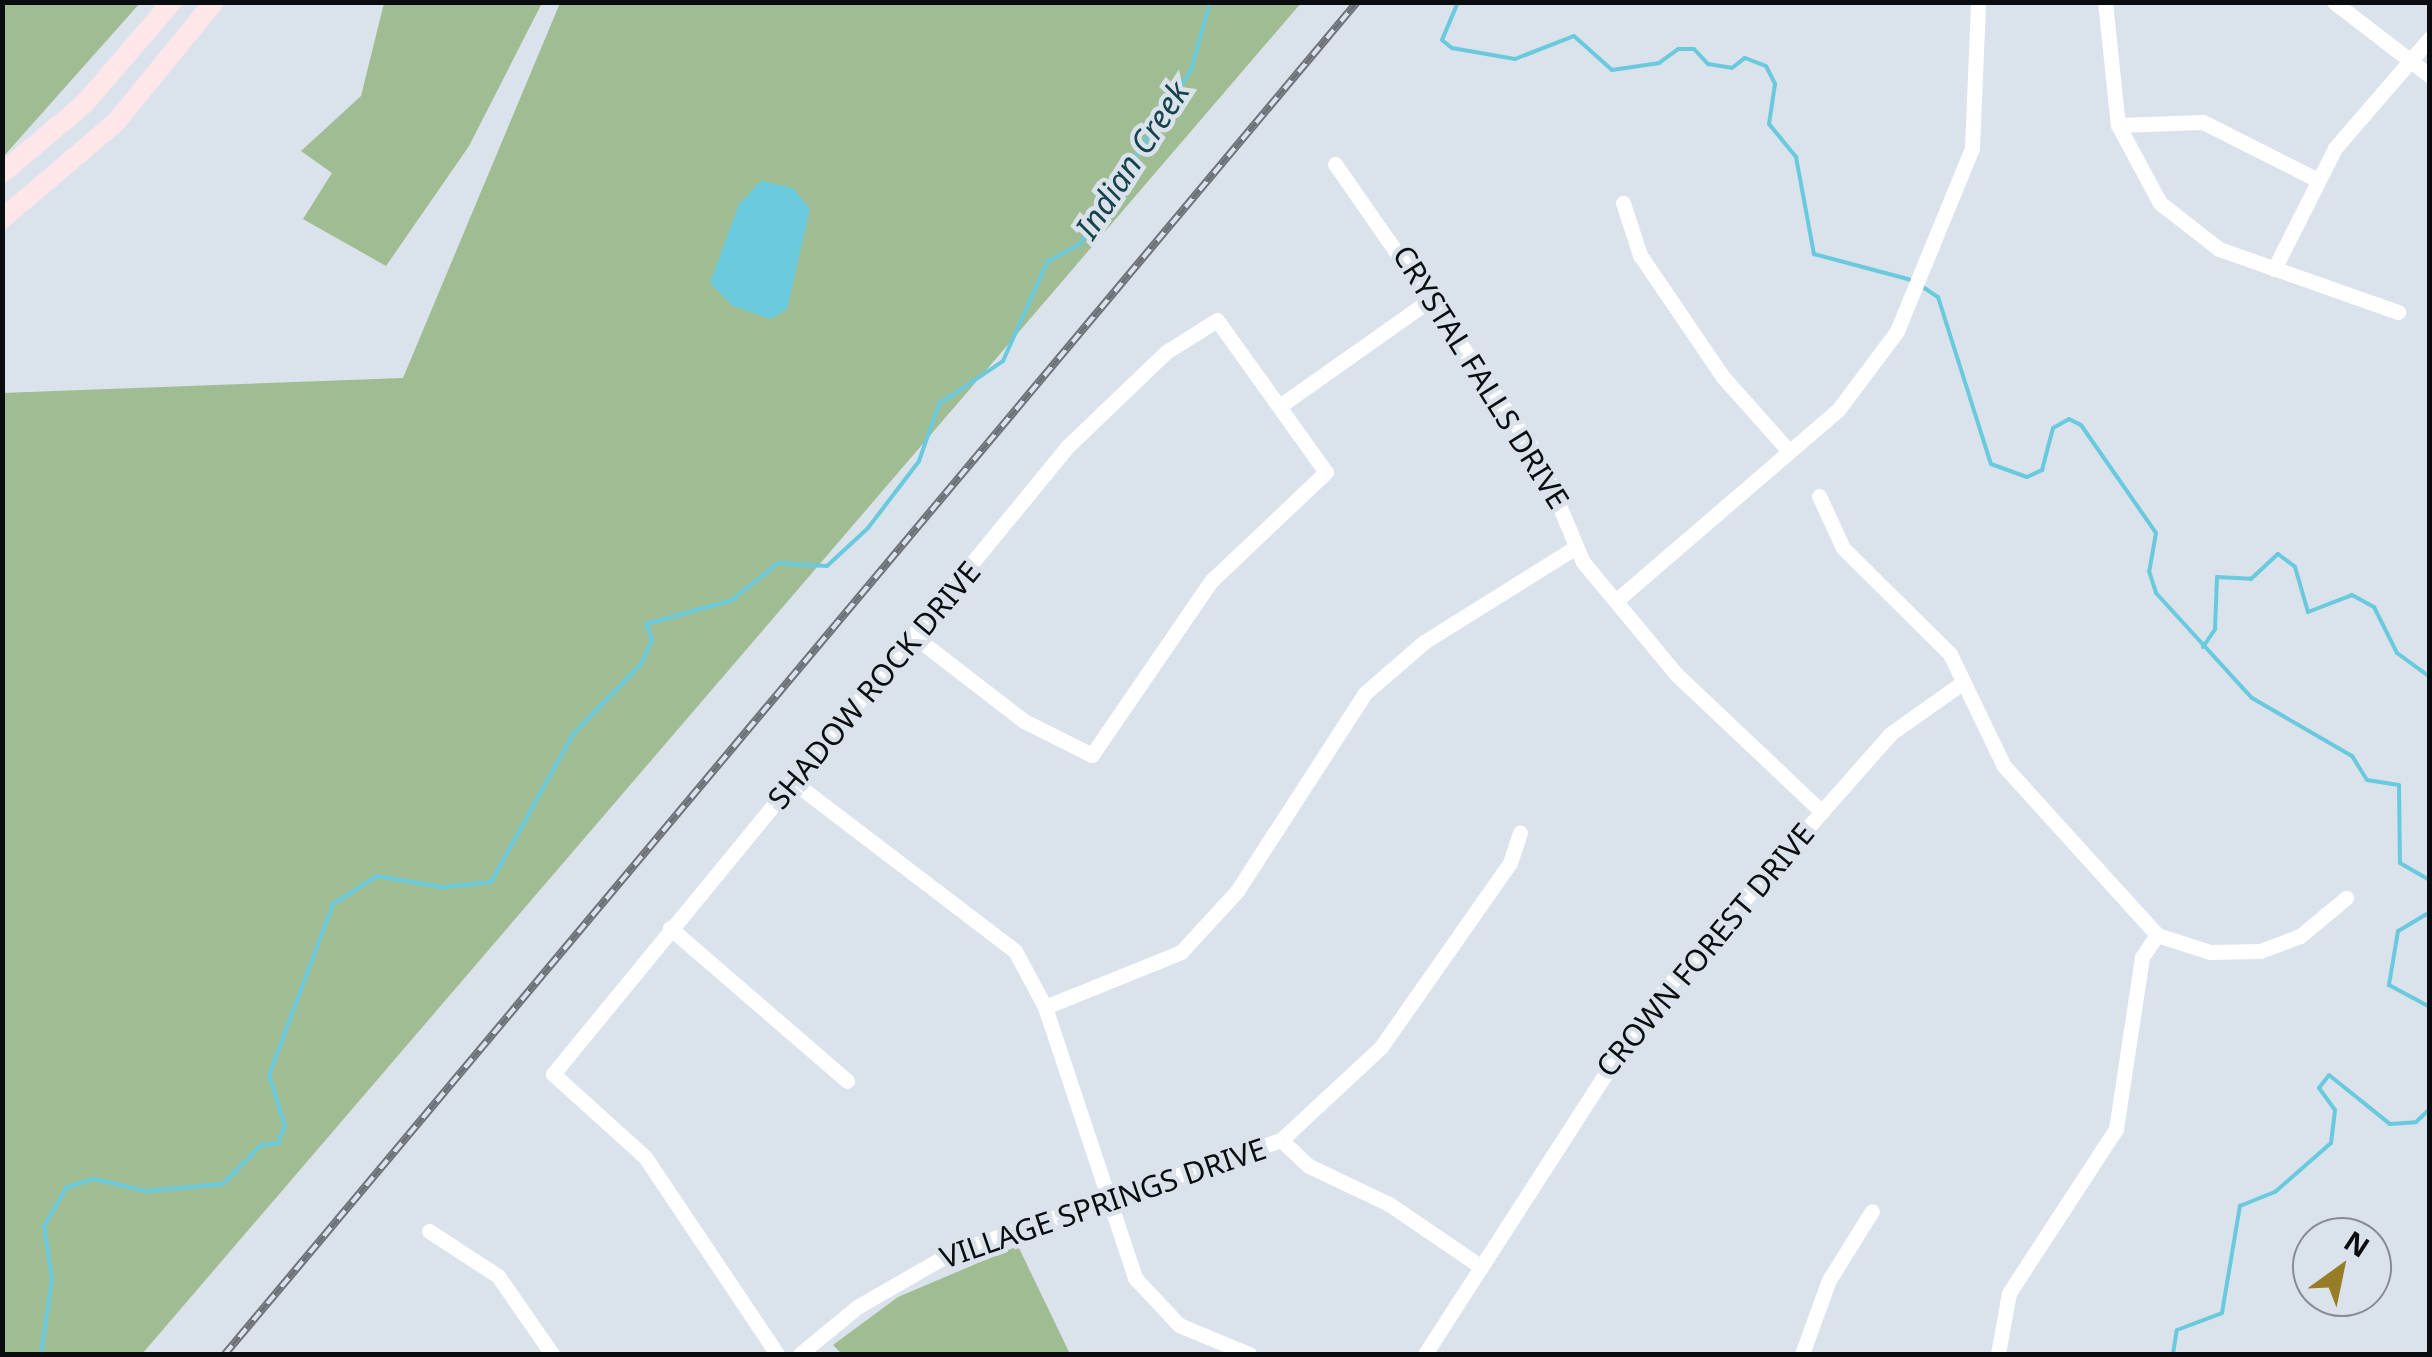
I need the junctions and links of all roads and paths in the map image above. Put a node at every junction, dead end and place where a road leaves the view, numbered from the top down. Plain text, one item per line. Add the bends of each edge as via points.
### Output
1 (172, 2) edge
2 (214, 2) edge
3 (1978, 2) edge
4 (2105, 2) edge
5 (2334, 2) edge
6 (2430, 38) edge
7 (2411, 58) junction
8 (2430, 76) edge
9 (2118, 124) junction
10 (1336, 164) dead end
11 (2, 173) edge
12 (2316, 179) junction
13 (1623, 204) dead end
14 (2, 220) edge
15 (2274, 270) junction
16 (1434, 297) junction
17 (2398, 312) dead end
18 (1280, 406) junction
19 (1789, 451) junction
20 (1819, 496) dead end
21 (1576, 547) junction
22 (1618, 599) junction
23 (915, 637) junction
24 (1962, 683) junction
25 (792, 781) junction
26 (1822, 812) junction
27 (1520, 834) dead end
28 (2346, 898) dead end
29 (670, 928) junction
30 (2158, 935) junction
31 (1044, 1008) junction
32 (847, 1081) dead end
33 (1281, 1140) junction
34 (1105, 1199) junction
35 (1872, 1211) dead end
36 (429, 1232) dead end
37 (1480, 1266) junction
38 (552, 1354) edge
39 (777, 1354) edge
40 (800, 1354) edge
41 (1249, 1354) edge
42 (1426, 1354) edge
43 (1802, 1354) edge
44 (1998, 1354) edge

1 - 11 main road via 85,103
2 - 14 main road via 116,122
3 - 19 street via 1980,114 1952,212 1897,331 1838,410
4 - 9 street
5 - 7 street
6 - 7 street
7 - 8 street
7 - 12 street
9 - 12 street via 2203,122
9 - 15 street via 2137,172 2174,217 2219,249
10 - 16 street, CRYSTAL FALLS DRIVE
12 - 15 street
13 - 19 street via 1640,255 1723,377
15 - 17 street
16 - 18 street
16 - 21 street, CRYSTAL FALLS DRIVE via 1545,470
18 - 23 street, SHADOW ROCK DRIVE via 1216,320 1101,410
18 - 23 street via 1326,472 1228,560 1084,756
19 - 22 street
20 - 24 street via 1843,548 1930,631
21 - 22 street, CRYSTAL FALLS DRIVE
21 - 31 street via 1424,642 1365,693 1236,891 1182,952
22 - 26 street, CRYSTAL FALLS DRIVE via 1676,674
23 - 25 street, SHADOW ROCK DRIVE
24 - 26 street, CROWN FOREST DRIVE via 1890,734
24 - 30 street via 1985,738
25 - 29 street, SHADOW ROCK DRIVE
25 - 31 street via 906,874 992,924
26 - 37 street, CROWN FOREST DRIVE via 1621,1043
27 - 33 street, VILLAGE SPRINGS DRIVE via 1510,864 1382,1047
28 - 30 street via 2300,936 2260,951 2210,952
29 - 32 street
29 - 39 street, SHADOW ROCK DRIVE via 553,1074 645,1158
30 - 44 street via 2142,957 2116,1129 2009,1292
31 - 34 street
33 - 34 street, VILLAGE SPRINGS DRIVE
33 - 37 street via 1309,1166 1389,1204
34 - 40 street, VILLAGE SPRINGS DRIVE via 951,1253 857,1307
34 - 41 street via 1124,1256 1158,1308
35 - 43 street via 1828,1280
36 - 38 street via 498,1276
37 - 42 street, CROWN FOREST DRIVE

